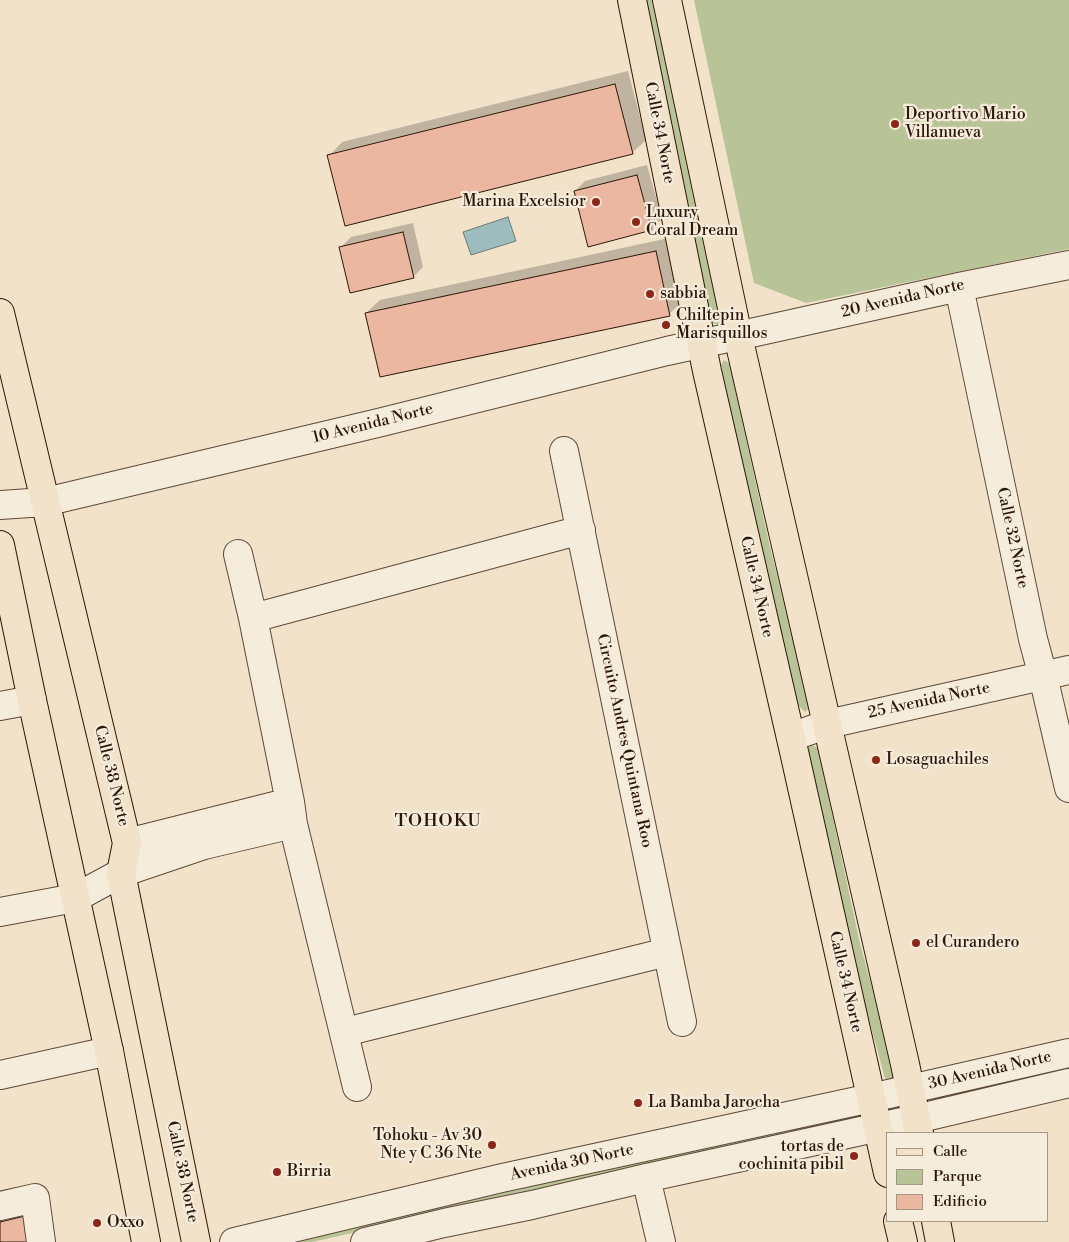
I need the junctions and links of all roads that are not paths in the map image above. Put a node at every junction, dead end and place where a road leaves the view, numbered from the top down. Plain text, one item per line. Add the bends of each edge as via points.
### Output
1 (632, 0) edge
2 (668, 0) edge
3 (1069, 265) edge
4 (959, 287) junction
5 (0, 313) edge
6 (738, 336) junction
7 (702, 344) junction
8 (564, 451) dead end
9 (45, 502) junction
10 (0, 505) edge
11 (581, 530) junction
12 (0, 545) edge
13 (238, 554) dead end
14 (253, 618) junction
15 (1069, 670) edge
16 (1043, 676) junction
17 (32, 700) junction
18 (0, 706) edge
19 (828, 724) junction
20 (791, 737) junction
21 (1069, 788) edge
22 (292, 813) junction
23 (127, 843) junction
24 (121, 873) junction
25 (75, 898) junction
26 (0, 912) edge
27 (667, 952) junction
28 (682, 1022) dead end
29 (345, 1032) junction
30 (109, 1051) junction
31 (1069, 1053) edge
32 (0, 1075) edge
33 (1069, 1083) edge
34 (357, 1087) dead end
35 (910, 1090) junction
36 (871, 1098) junction
37 (917, 1126) edge
38 (877, 1127) junction
39 (886, 1165) edge
40 (646, 1178) junction
41 (0, 1206) edge
42 (898, 1222) edge
43 (936, 1222) edge
44 (446, 1233) edge
45 (41, 1242) edge
46 (146, 1242) edge
47 (196, 1242) edge
48 (234, 1242) edge
49 (365, 1242) edge
50 (661, 1242) edge
51 (903, 1242) edge
52 (940, 1242) edge

1 - 7 main road, Calle 34 Norte
2 - 6 main road
3 - 4 street, 20 Avenida Norte
4 - 6 street, 20 Avenida Norte
4 - 16 street, Calle 32 Norte
5 - 9 main road, Calle 38 Norte
6 - 7 street, 20 Avenida Norte
6 - 19 main road
7 - 9 street, 10 Avenida Norte
7 - 20 main road, Calle 34 Norte
8 - 11 street, Circuito Andres Quintana Roo
9 - 10 street, 10 Avenida Norte
9 - 23 main road, Calle 38 Norte
11 - 14 street
11 - 27 street, Circuito Andres Quintana Roo
12 - 17 main road
13 - 14 street
14 - 22 street
15 - 16 street, 25 Avenida Norte
16 - 19 street, 25 Avenida Norte
16 - 21 street, Calle 32 Norte
17 - 18 street
17 - 25 main road
19 - 20 street, 25 Avenida Norte
19 - 35 main road
20 - 36 main road, Calle 34 Norte
22 - 23 street
22 - 24 street
22 - 29 street
23 - 24 main road, Calle 38 Norte
24 - 25 street
24 - 47 main road, Calle 38 Norte
25 - 26 street
25 - 30 main road
27 - 28 street, Circuito Andres Quintana Roo
27 - 29 street
29 - 34 street
30 - 32 street
30 - 46 main road
31 - 35 street, 30 Avenida Norte
33 - 37 street, 30 Avenida Norte
35 - 36 street, Avenida 30 Norte
35 - 37 main road
36 - 38 main road, Calle 34 Norte
36 - 48 street, Avenida 30 Norte via 502,1178
37 - 38 street, Avenida 30 Norte
38 - 39 main road, Calle 34 Norte
38 - 40 street, Avenida 30 Norte
40 - 44 street, Avenida 30 Norte via 532,1205
40 - 50 street
41 - 45 street via 35,1198
42 - 51 main road
43 - 52 main road
44 - 49 street, Avenida 30 Norte

